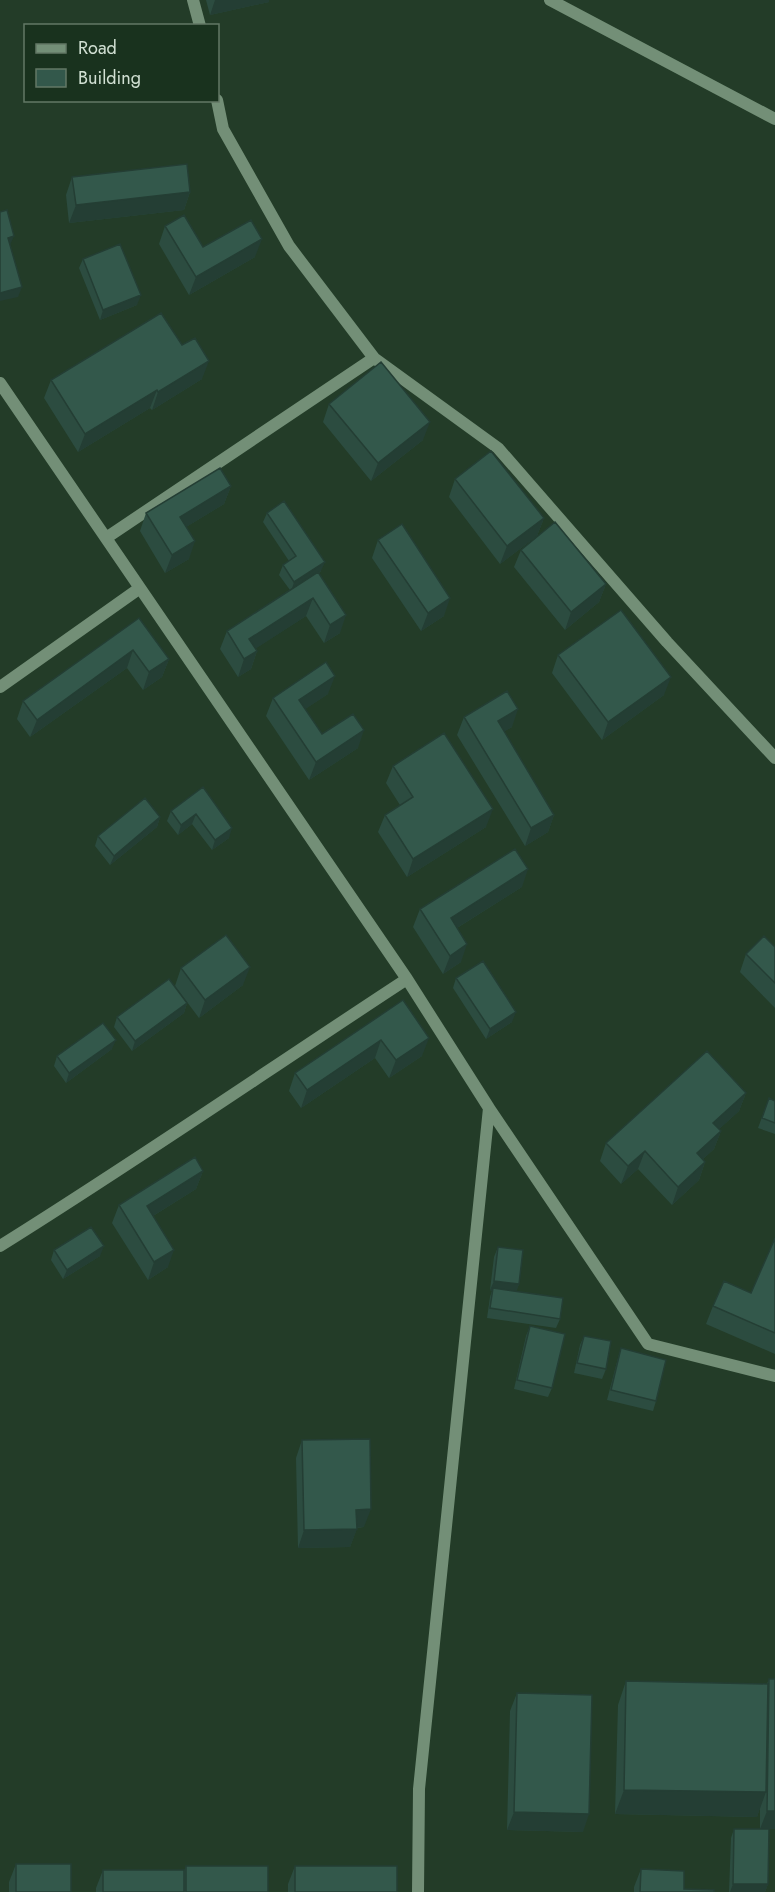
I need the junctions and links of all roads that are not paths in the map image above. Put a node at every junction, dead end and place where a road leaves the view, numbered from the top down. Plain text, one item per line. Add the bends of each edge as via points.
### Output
1 (193, 0) edge
2 (550, 0) edge
3 (199, 24) edge
4 (217, 102) edge
5 (775, 119) edge
6 (374, 358) junction
7 (0, 383) edge
8 (106, 538) junction
9 (140, 588) junction
10 (0, 687) edge
11 (775, 758) edge
12 (407, 979) junction
13 (489, 1108) junction
14 (0, 1246) edge
15 (775, 1376) edge
16 (418, 1892) edge

1 - 3 street
2 - 5 street
4 - 6 street via 223,129 289,246
6 - 8 street
6 - 11 street via 498,448 667,642
7 - 8 street
8 - 9 street
9 - 10 street
9 - 12 street
12 - 13 street
12 - 14 street
13 - 15 street via 648,1344
13 - 16 street via 419,1789

